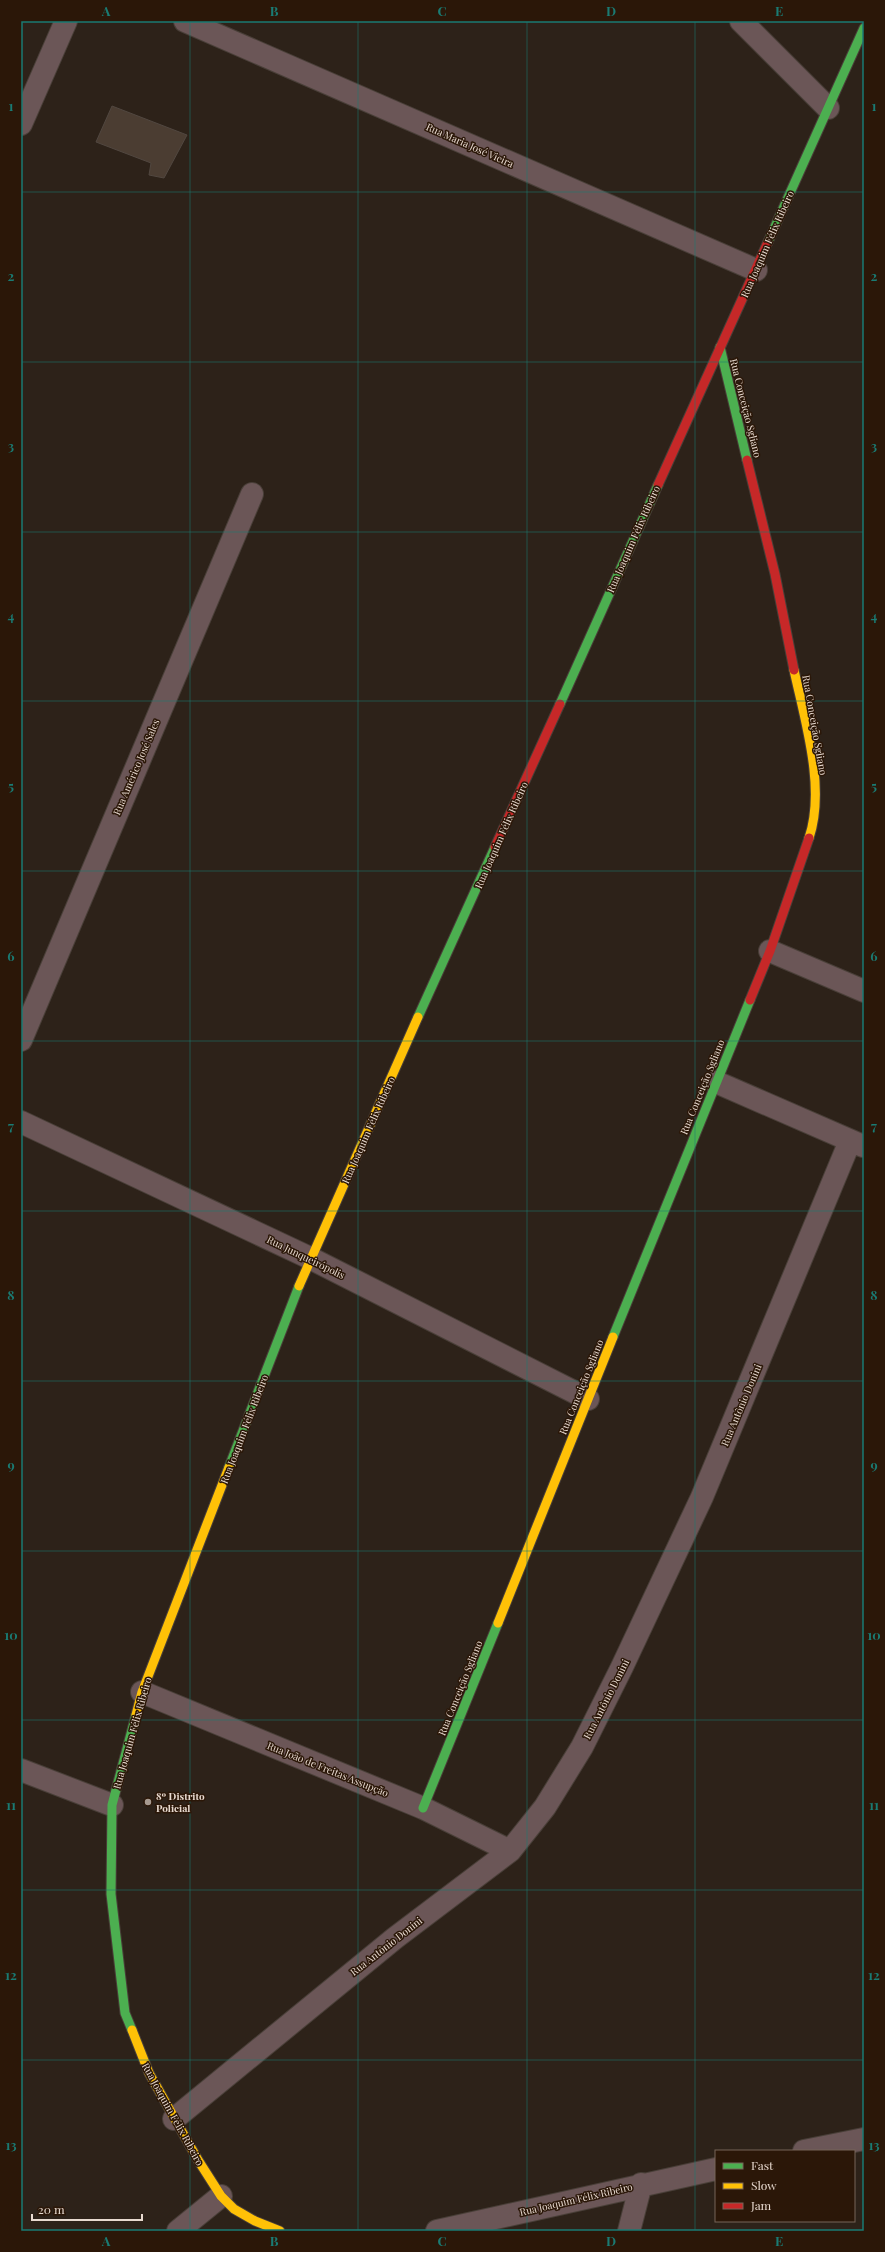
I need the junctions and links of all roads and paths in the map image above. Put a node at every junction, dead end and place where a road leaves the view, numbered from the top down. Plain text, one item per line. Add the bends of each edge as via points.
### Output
1 (66, 21) edge
2 (185, 21) edge
3 (741, 21) edge
4 (864, 28) edge
5 (828, 108) junction
6 (21, 124) edge
7 (756, 270) junction
8 (720, 347) junction
9 (252, 494) dead end
10 (770, 951) junction
11 (864, 991) edge
12 (21, 1040) edge
13 (716, 1082) junction
14 (21, 1122) edge
15 (857, 1143) edge
16 (310, 1258) junction
17 (588, 1399) junction
18 (142, 1692) junction
19 (21, 1770) edge
20 (112, 1805) junction
21 (423, 1808) junction
22 (510, 1851) junction
23 (174, 2119) junction
24 (864, 2139) edge
25 (809, 2150) edge
26 (715, 2169) edge
27 (641, 2184) junction
28 (221, 2196) junction
29 (178, 2231) edge
30 (280, 2231) edge
31 (437, 2231) edge
32 (629, 2231) edge

1 - 6 street
2 - 7 street, Rua Maria José Vieira
3 - 5 street
4 - 5 street, Rua Joaquim Félix Ribeiro
5 - 7 street, Rua Joaquim Félix Ribeiro
7 - 8 street, Rua Joaquim Félix Ribeiro
8 - 10 street, Rua Conceição Sgliano via 774,574 813,763 813,826
8 - 16 street, Rua Joaquim Félix Ribeiro
9 - 12 street, Rua Américo José Sales
10 - 11 street
10 - 13 street, Rua Conceição Sgliano
13 - 15 street
13 - 17 street, Rua Conceição Sgliano
14 - 16 street, Rua Junqueirópolis
15 - 22 street, Rua Antônio Donini via 702,1497 622,1667 582,1747 545,1807
16 - 17 street, Rua Junqueirópolis
16 - 18 street, Rua Joaquim Félix Ribeiro
17 - 21 street, Rua Conceição Sgliano
18 - 20 street, Rua Joaquim Félix Ribeiro
18 - 21 street, Rua João de Freitas Assupção
19 - 20 street
20 - 23 street, Rua Joaquim Félix Ribeiro via 111,1894 125,2013 149,2073
21 - 22 street, Rua João de Freitas Assupção
22 - 23 street, Rua Antônio Donini via 395,1938
23 - 28 street, Rua Joaquim Félix Ribeiro
24 - 25 street
26 - 27 street, Rua Joaquim Félix Ribeiro
27 - 31 street, Rua Joaquim Félix Ribeiro
27 - 32 street
28 - 29 street
28 - 30 street, Rua Joaquim Félix Ribeiro via 234,2209

